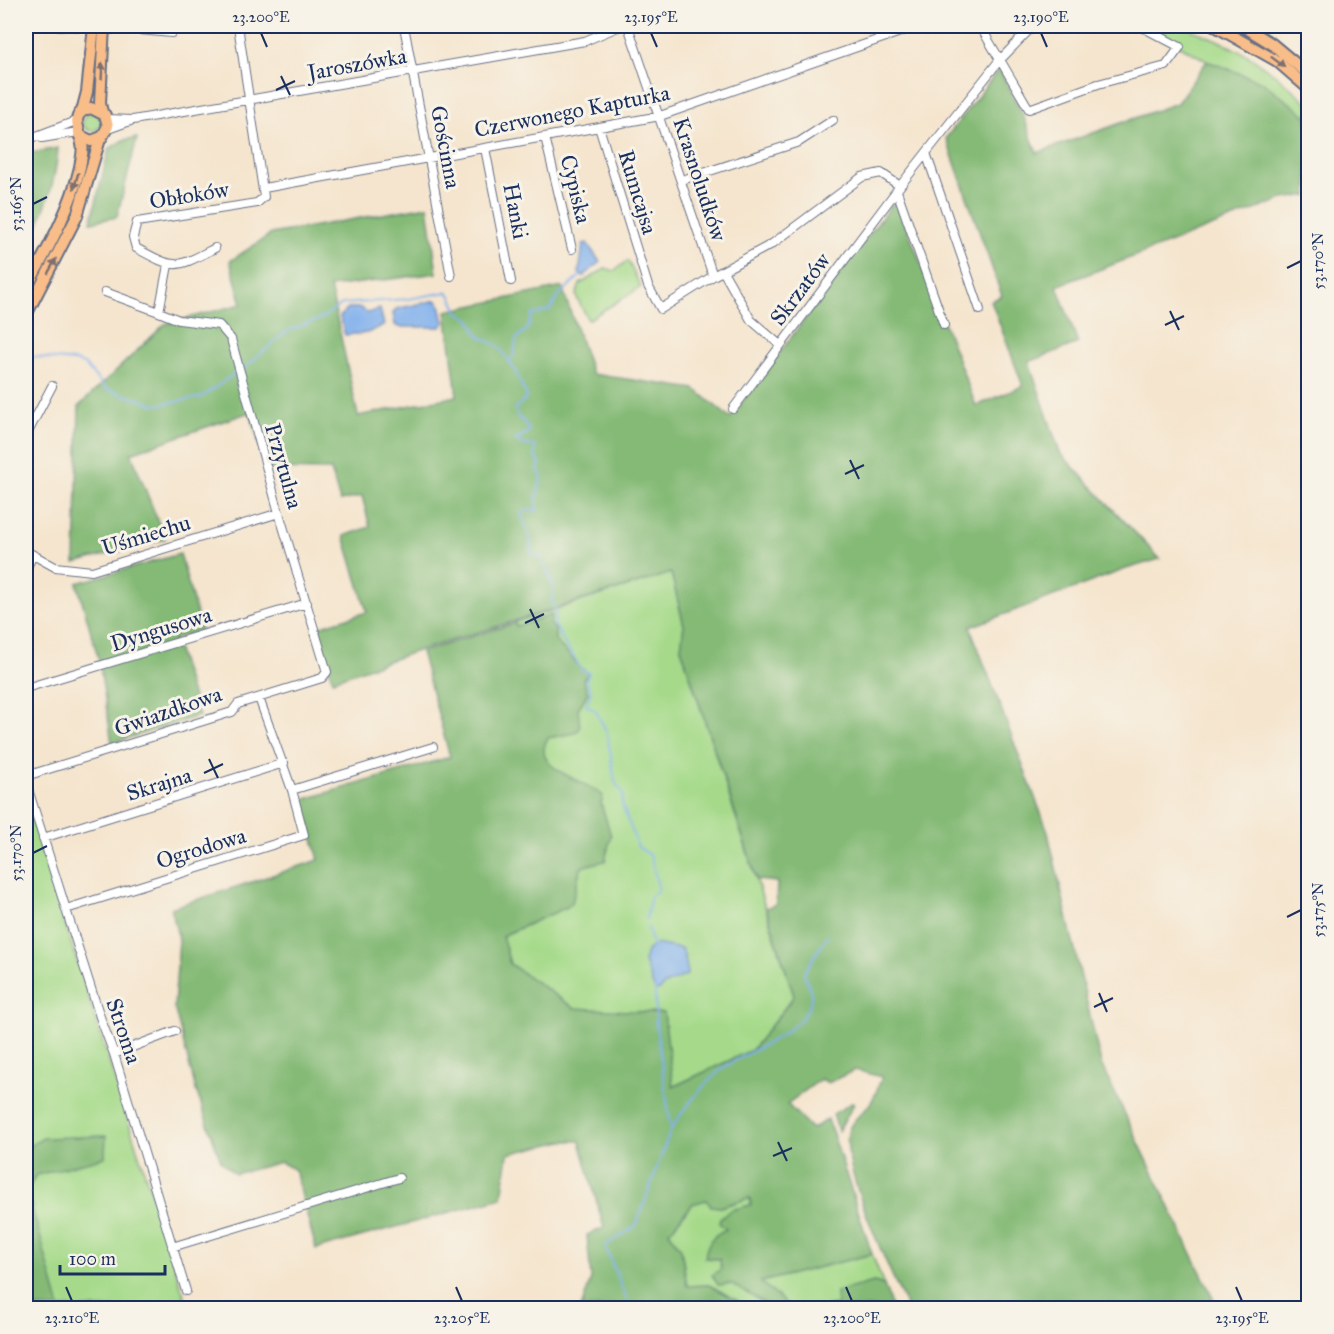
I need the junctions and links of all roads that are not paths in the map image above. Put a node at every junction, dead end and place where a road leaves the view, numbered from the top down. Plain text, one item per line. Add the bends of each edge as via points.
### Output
1 (60, 26) edge
2 (118, 26) edge
3 (238, 26) edge
4 (404, 26) edge
5 (620, 26) edge
6 (628, 26) edge
7 (912, 26) edge
8 (980, 26) edge
9 (1033, 26) edge
10 (1140, 26) edge
11 (1215, 26) edge
12 (1243, 26) edge
13 (99, 27) edge
14 (172, 33) dead end
15 (1001, 58) junction
16 (413, 72) junction
17 (1308, 75) edge
18 (1308, 88) edge
19 (249, 101) junction
20 (660, 116) junction
21 (106, 120) junction
22 (833, 120) dead end
23 (79, 125) junction
24 (599, 127) junction
25 (545, 137) junction
26 (100, 139) junction
27 (26, 140) edge
28 (484, 148) junction
29 (926, 153) junction
30 (430, 156) junction
31 (682, 180) junction
32 (264, 188) junction
33 (898, 189) junction
34 (215, 248) dead end
35 (572, 249) dead end
36 (168, 265) junction
37 (723, 271) junction
38 (451, 276) dead end
39 (713, 276) junction
40 (511, 281) dead end
41 (26, 289) edge
42 (105, 292) dead end
43 (662, 309) joint
44 (980, 310) dead end
45 (159, 312) junction
46 (26, 315) edge
47 (944, 325) dead end
48 (780, 345) junction
49 (52, 386) dead end
50 (733, 409) dead end
51 (26, 436) edge
52 (279, 513) junction
53 (29, 553) edge
54 (26, 569) edge
55 (307, 603) junction
56 (322, 678) joint
57 (26, 688) edge
58 (259, 698) junction
59 (433, 747) dead end
60 (284, 763) junction
61 (26, 776) edge
62 (26, 783) edge
63 (292, 790) junction
64 (43, 838) junction
65 (66, 909) junction
66 (175, 1031) dead end
67 (114, 1054) junction
68 (399, 1178) dead end
69 (172, 1247) junction
70 (186, 1291) dead end

1 - 13 street
2 - 13 street
2 - 14 street
3 - 19 street
4 - 16 street, Gościnna
5 - 16 street, Jaroszówka via 585,41
6 - 20 street, Krasnoludków
7 - 20 street, Czerwonego Kapturka
8 - 15 street
9 - 15 street, Skrzatów
10 - 15 street via 1180,47 1166,66 1098,84 1034,108 1029,109
11 -> 18 main road via 1277,61
12 - 17 main road via 1272,44
21 -> 13 main road via 100,93
13 - 23 main road
15 - 29 street, Skrzatów
16 - 19 street, Jaroszówka
16 - 30 street, Gościnna
19 - 21 street, Jaroszówka via 133,120
19 - 32 street
20 - 24 street, Czerwonego Kapturka
20 - 31 street, Krasnoludków
21 - 23 main road via 92,108
21 - 26 main road
22 - 31 street via 799,142
23 - 26 main road via 88,140
23 - 27 street
23 -> 41 main road via 82,150 71,196
24 - 25 street, Czerwonego Kapturka
24 - 43 street, Rumcajsa via 648,286
25 - 28 street, Czerwonego Kapturka
25 - 35 street, Cypiska
46 -> 26 main road via 77,216
28 - 30 street, Czerwonego Kapturka
28 - 40 street, Hanki
29 - 33 street, Skrzatów
29 - 44 street
30 - 32 street, Czerwonego Kapturka
30 - 38 street, Gościnna
31 - 39 street, Krasnoludków
32 - 36 street, Obłoków via 264,197 257,203 137,222 133,237 136,248
33 - 37 street, Krasnoludków via 881,173 861,177 772,244
33 - 47 street
33 - 48 street, Skrzatów
34 - 36 street via 179,266
36 - 45 street
37 - 39 street, Krasnoludków
37 - 48 street, Krasnoludków via 751,320
39 - 43 street, Krasnoludków
42 - 45 street
45 - 52 street, Przytulna via 179,320 219,325 229,334
48 - 50 street, Skrzatów
49 - 51 street
52 - 53 street, Uśmiechu via 92,570 67,570
52 - 55 street, Przytulna
53 - 54 street
55 - 56 street, Przytulna via 327,668
55 - 57 street, Dyngusowa
56 - 58 street, Gwiazdkowa
58 - 60 street, Ogrodowa
58 - 61 street, Gwiazdkowa via 238,704 232,712
59 - 63 street
60 - 63 street, Ogrodowa
60 - 64 street, Skrajna
62 - 64 street, Stroma
63 - 65 street, Ogrodowa via 304,835
64 - 65 street, Stroma
65 - 67 street, Stroma
66 - 67 street
67 - 69 street, Stroma
68 - 69 street
69 - 70 street, Stroma

